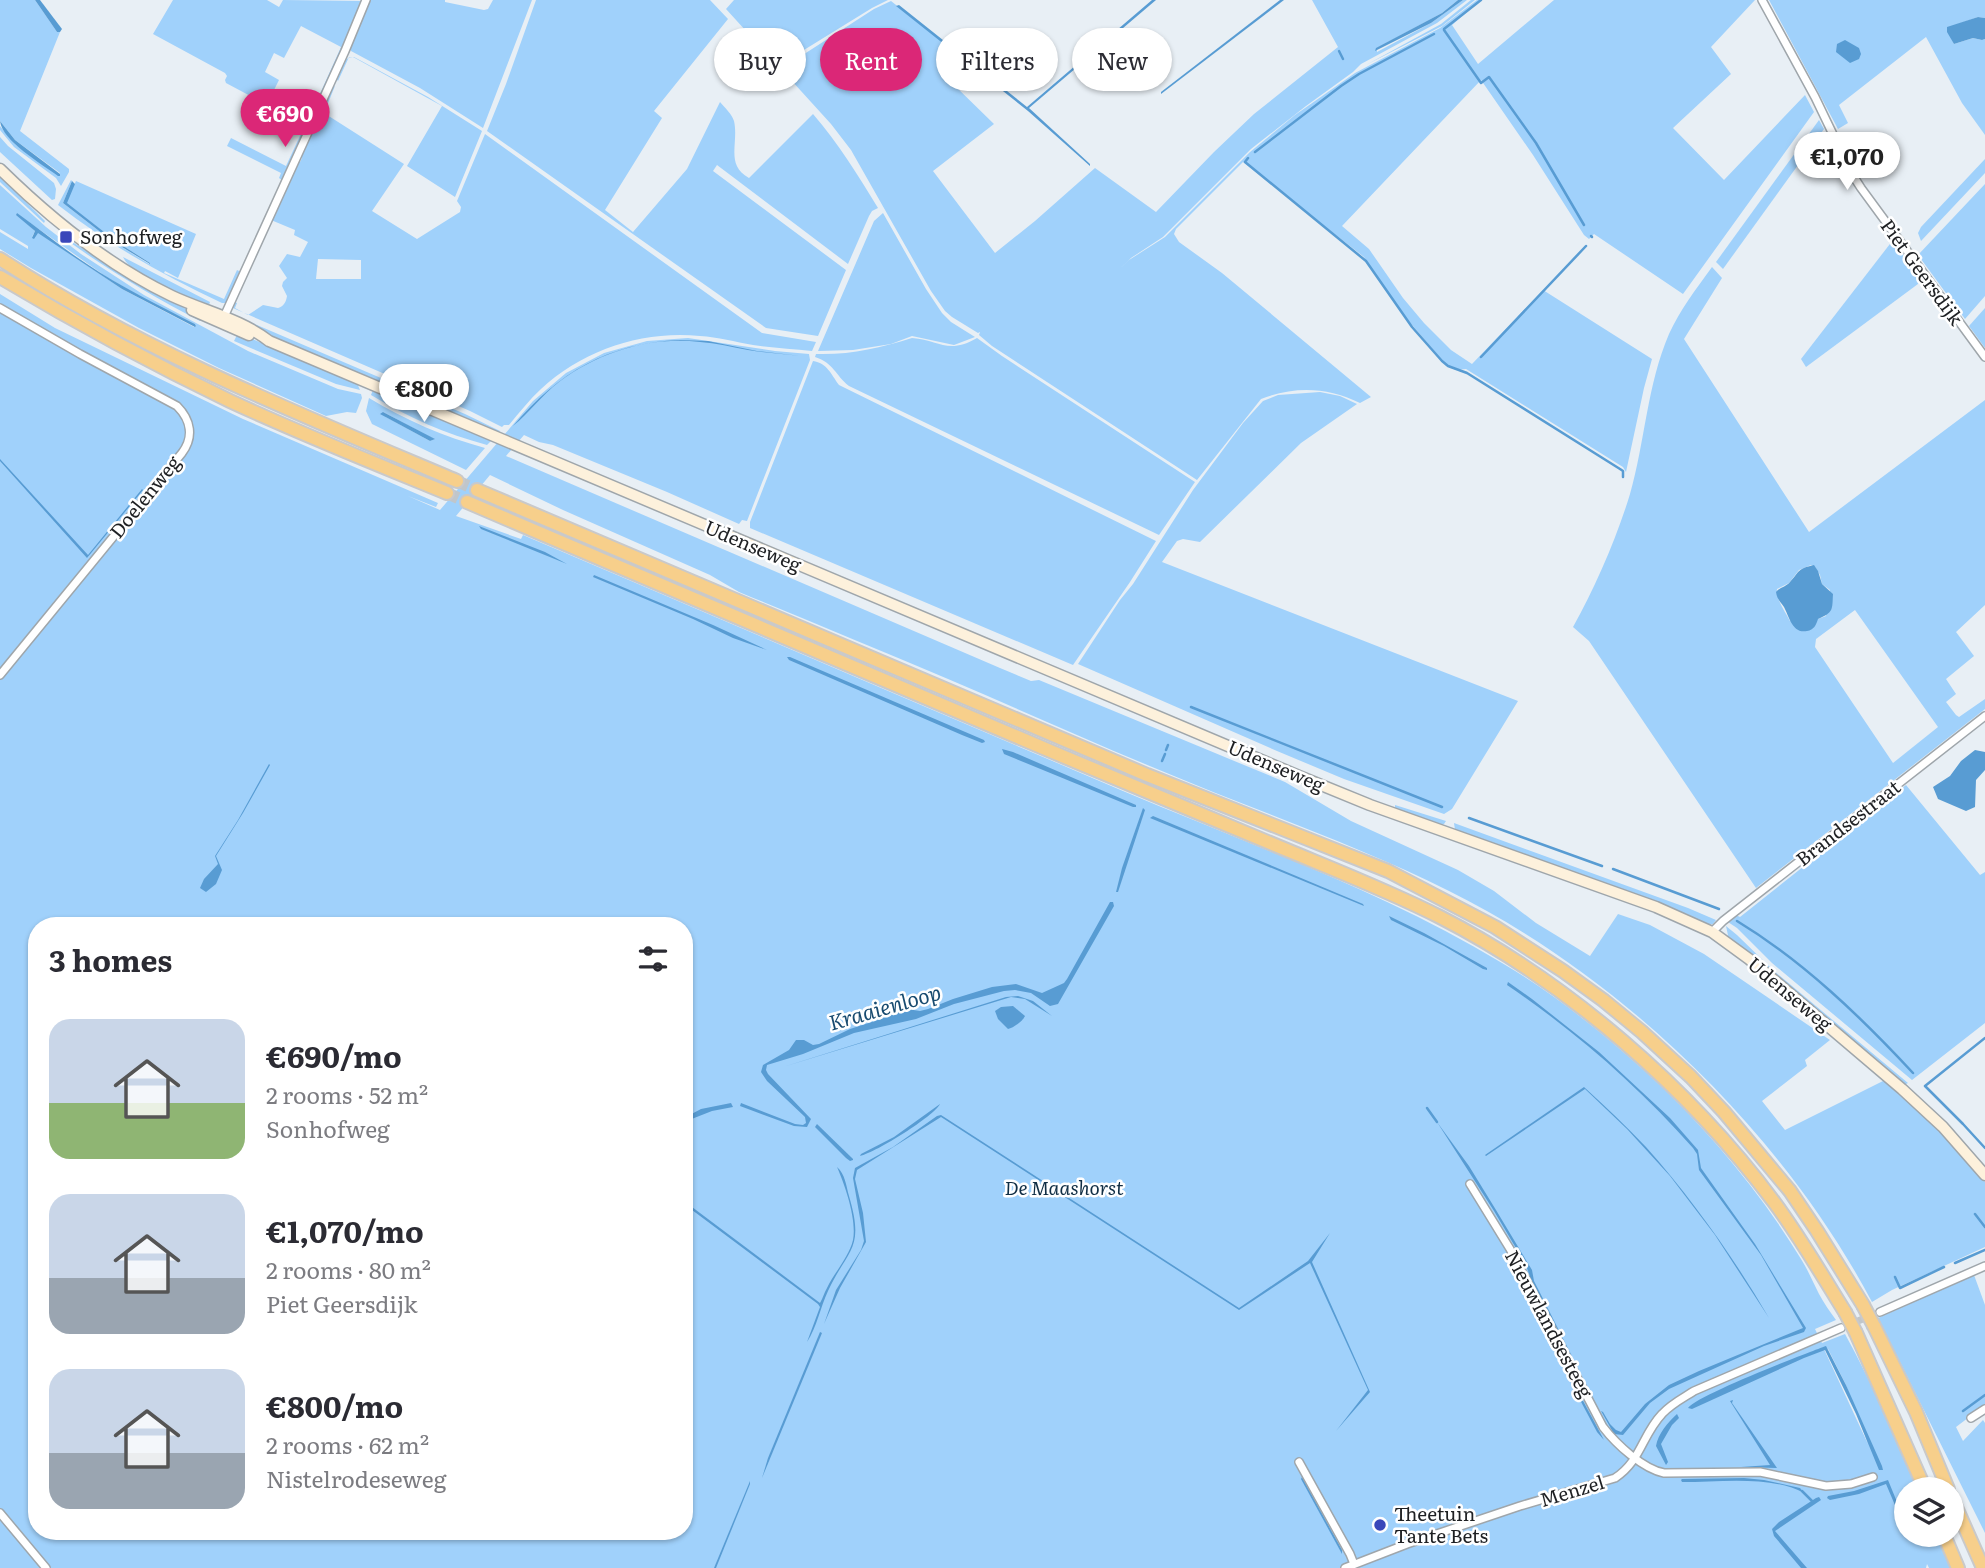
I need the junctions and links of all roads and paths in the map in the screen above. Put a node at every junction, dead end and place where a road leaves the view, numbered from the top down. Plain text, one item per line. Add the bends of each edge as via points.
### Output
1 (366, 0) edge
2 (1762, 0) edge
3 (0, 169) edge
4 (0, 259) edge
5 (0, 277) edge
6 (0, 308) edge
7 (222, 321) junction
8 (1985, 357) edge
9 (457, 481) tunnel mouth
10 (477, 490) tunnel mouth
11 (447, 493) tunnel mouth
12 (467, 502) tunnel mouth
13 (0, 675) edge
14 (1985, 716) edge
15 (1712, 932) junction
16 (1985, 1175) edge
17 (1470, 1184) dead end
18 (1985, 1266) edge
19 (1880, 1312) tunnel mouth
20 (1841, 1328) tunnel mouth
21 (1985, 1409) edge
22 (1971, 1418) dead end
23 (1636, 1458) junction
24 (1299, 1462) dead end
25 (1873, 1477) dead end
26 (1919, 1477) edge
27 (1943, 1477) edge
28 (0, 1513) edge
29 (1964, 1525) edge
30 (1949, 1547) edge
31 (1354, 1564) junction
32 (46, 1568) edge
33 (1345, 1568) edge
34 (1958, 1568) edge
35 (1983, 1568) edge

1 - 7 street
2 - 8 street, Piet Geersdijk via 1857,181
3 - 7 street, Udenseweg via 71,232 138,278
4 - 9 highway via 184,360
5 - 11 highway via 233,402
6 - 13 street, Doelenweg via 177,406 190,429 182,453
7 - 15 street, Udenseweg via 1346,795 1656,907
10 - 27 highway, bridge via 1135,770 1388,872 1496,927 1563,971 1691,1077 1790,1191 1863,1305
12 - 26 highway, bridge via 1377,887 1520,964 1628,1045 1710,1125 1773,1201 1845,1312
14 - 15 street, Brandsestraat
15 - 16 street, Udenseweg via 1902,1089
17 - 23 street, Nieuwlandsesteeg via 1510,1249 1603,1427
18 - 19 street
20 - 23 street, Menzel via 1676,1402 1657,1421
21 - 22 street
23 - 25 street, Nieuwlandsesteeg via 1664,1473 1760,1472 1826,1486
23 - 31 street, Menzel via 1615,1478
24 - 31 street
28 - 32 street
29 - 35 highway
30 - 34 highway
31 - 33 street, Menzel

